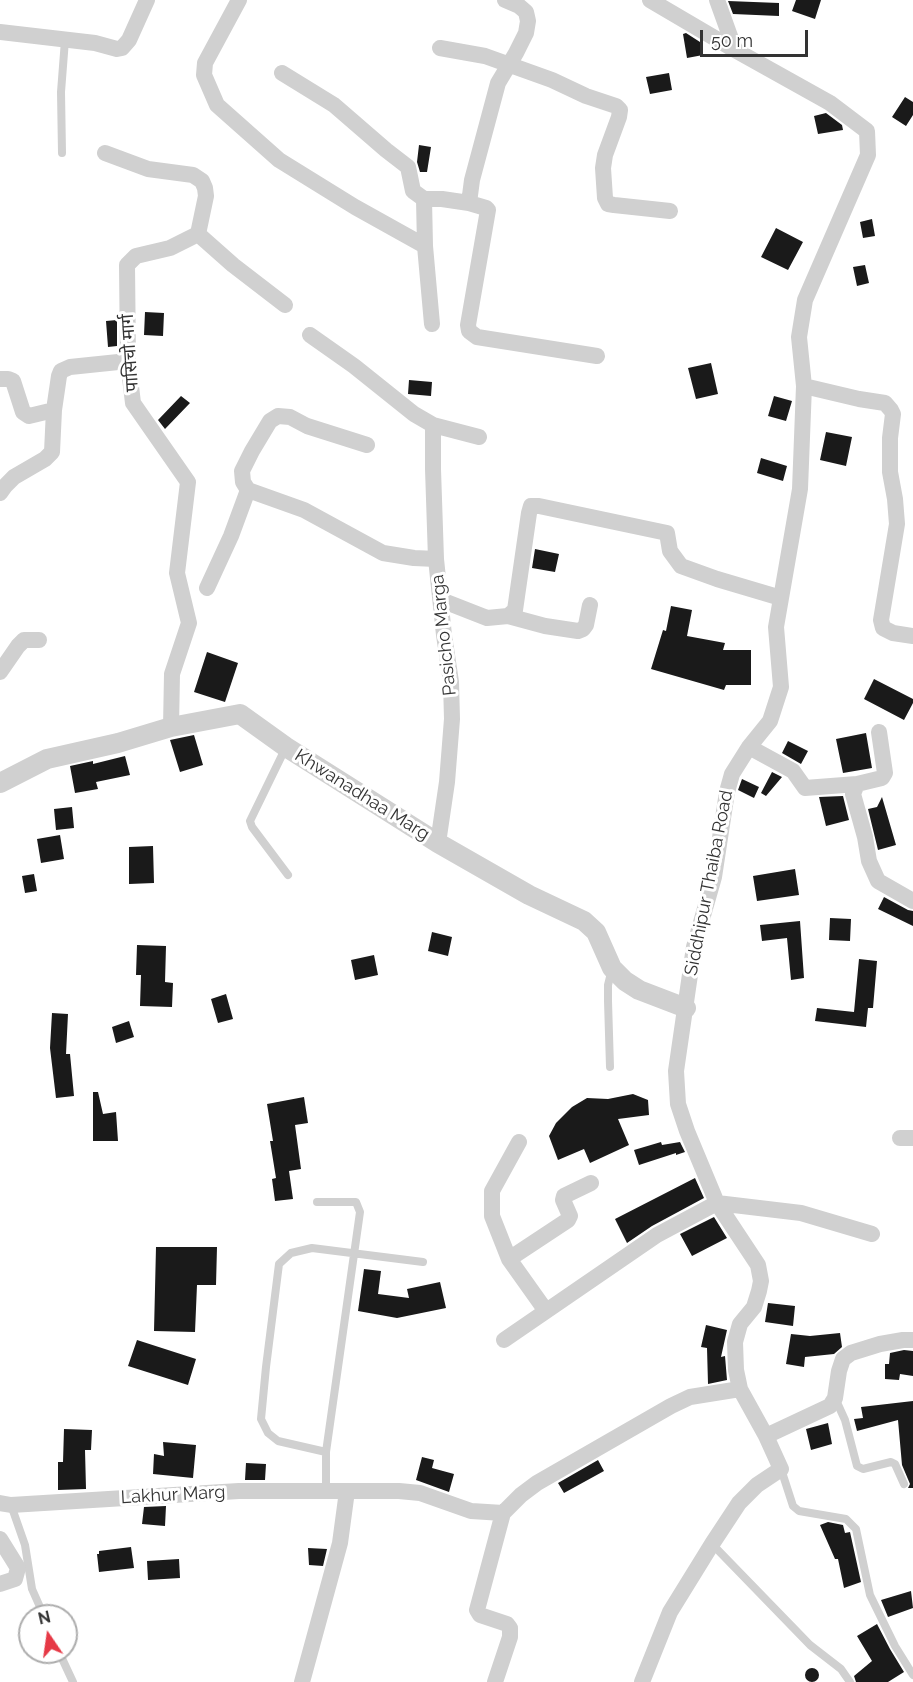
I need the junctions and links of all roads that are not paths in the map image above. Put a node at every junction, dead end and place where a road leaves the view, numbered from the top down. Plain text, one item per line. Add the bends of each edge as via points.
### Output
1 (147, 0) edge
2 (239, 0) edge
3 (505, 0) edge
4 (650, 0) edge
5 (717, 0) edge
6 (0, 32) edge
7 (65, 40) junction
8 (440, 48) dead end
9 (735, 50) junction
10 (509, 65) junction
11 (282, 74) dead end
12 (62, 153) dead end
13 (105, 153) dead end
14 (424, 199) junction
15 (469, 203) junction
16 (670, 211) dead end
17 (198, 234) junction
18 (425, 246) junction
19 (285, 305) dead end
20 (432, 324) dead end
21 (310, 335) dead end
22 (597, 356) dead end
23 (128, 361) junction
24 (0, 379) edge
25 (804, 386) junction
26 (54, 410) junction
27 (433, 425) junction
28 (479, 437) dead end
29 (367, 445) dead end
30 (248, 490) junction
31 (0, 493) edge
32 (436, 559) junction
33 (207, 588) dead end
34 (781, 598) junction
35 (441, 600) junction
36 (590, 605) dead end
37 (508, 616) junction
38 (913, 636) edge
39 (39, 640) dead end
40 (0, 672) edge
41 (171, 727) junction
42 (879, 732) dead end
43 (286, 747) junction
44 (749, 747) junction
45 (0, 783) edge
46 (857, 784) junction
47 (438, 843) junction
48 (288, 874) dead end
49 (913, 901) edge
50 (612, 968) junction
51 (686, 1008) junction
52 (610, 1067) dead end
53 (519, 1142) dead end
54 (591, 1183) dead end
55 (317, 1202) dead end
56 (717, 1203) junction
57 (872, 1233) dead end
58 (354, 1254) junction
59 (509, 1258) junction
60 (423, 1262) dead end
61 (546, 1311) junction
62 (504, 1340) dead end
63 (913, 1340) edge
64 (740, 1389) junction
65 (835, 1398) junction
66 (766, 1436) junction
67 (326, 1452) junction
68 (781, 1469) junction
69 (904, 1484) dead end
70 (326, 1491) junction
71 (347, 1491) junction
72 (6, 1504) edge
73 (503, 1513) junction
74 (0, 1539) edge
75 (712, 1545) junction
76 (0, 1584) edge
77 (39, 1604) edge
78 (65, 1664) edge
79 (913, 1675) edge
80 (73, 1682) edge
81 (302, 1682) edge
82 (495, 1682) edge
83 (642, 1682) edge
84 (850, 1682) edge

1 - 7 street via 122,48
2 - 18 street via 205,63 204,75 217,105 279,160
3 - 10 street via 526,12 528,21
4 - 9 street
5 - 9 street
6 - 7 street
7 - 12 lane
8 - 10 street
9 - 25 street, Siddhipur Thaiba Road via 830,103 867,131 868,155 805,300 799,337
10 - 15 street via 498,83
10 - 16 street via 616,106 619,117 603,168 608,204
11 - 14 street via 334,105 408,167 413,191
13 - 17 street via 148,169 202,181 206,196
14 - 15 street
14 - 18 street
15 - 22 street via 488,210 469,331 477,337
17 - 19 street
17 - 23 street, पासिचो मार्ग via 170,248 136,256 127,265
18 - 20 street
21 - 27 street
23 - 26 street via 61,370
23 - 41 street, पासिचो मार्ग via 133,404 188,482 177,573 189,623 172,674
24 - 26 street via 13,381 23,412 29,416
25 - 34 street, Siddhipur Thaiba Road via 800,489
25 - 38 street via 885,403 891,410 890,472 897,524 881,620 884,628 893,633
26 - 31 street via 52,452 14,477
27 - 28 street
27 - 32 street, Pasicho Marga
29 - 30 street via 278,416 270,421 242,471
30 - 32 street via 304,510 383,552
30 - 33 street
32 - 35 street, Pasicho Marga
34 - 37 street via 681,566 670,551 667,533 531,506 514,610
34 - 44 street, Siddhipur Thaiba Road via 776,627 781,687 770,721
35 - 37 street via 487,618
35 - 47 street, Pasicho Marga via 452,719
36 - 37 street via 586,626 578,631
39 - 40 street via 24,640
41 - 43 street, Khwanadhaa Marg via 240,714
41 - 45 street, Khwanadhaa Marg via 47,759
42 - 46 street via 885,773 882,778
43 - 47 street, Khwanadhaa Marg
43 - 48 lane via 250,821
44 - 46 street via 793,771 805,788
44 - 51 street, Siddhipur Thaiba Road via 732,774 727,792 714,877 694,947
46 - 49 street via 853,794 869,861 878,881
47 - 50 street, Khwanadhaa Marg via 584,921 596,932
50 - 51 street, Khwanadhaa Marg via 639,990
50 - 52 lane via 608,985
51 - 56 street, Siddhipur Thaiba Road via 676,1071 678,1104
53 - 59 street via 492,1191 492,1216
54 - 59 street via 564,1196 568,1220
55 - 58 lane via 356,1202 360,1212
56 - 57 street via 801,1213
56 - 61 street via 657,1235
56 - 64 street, Siddhipur Thaiba Road via 758,1265 761,1281 754,1307 741,1324 735,1342
58 - 60 lane
58 - 67 lane
58 - 67 lane via 312,1248 291,1253 279,1264 261,1419 268,1433 278,1441
59 - 61 street
61 - 62 street
63 - 65 street via 851,1353 843,1359
64 - 66 street, Siddhipur Thaiba Road
64 - 73 street via 690,1397 671,1406 537,1483
65 - 66 street via 830,1406
65 - 69 lane via 857,1466 862,1469 891,1462
66 - 68 street, Siddhipur Thaiba Road
67 - 70 lane
68 - 75 street via 739,1503
68 - 79 lane via 793,1506 799,1511 846,1519 856,1529 870,1595
70 - 71 street, Lakhur Marg
70 - 72 street, Lakhur Marg via 239,1491
71 - 73 street, Lakhur Marg via 420,1493 471,1511
71 - 81 street via 340,1543
72 - 77 lane via 25,1545 32,1589
73 - 82 street via 477,1610 480,1616 510,1628
74 - 76 street via 18,1568 15,1579
75 - 83 street via 670,1612
75 - 84 lane
78 - 80 lane

